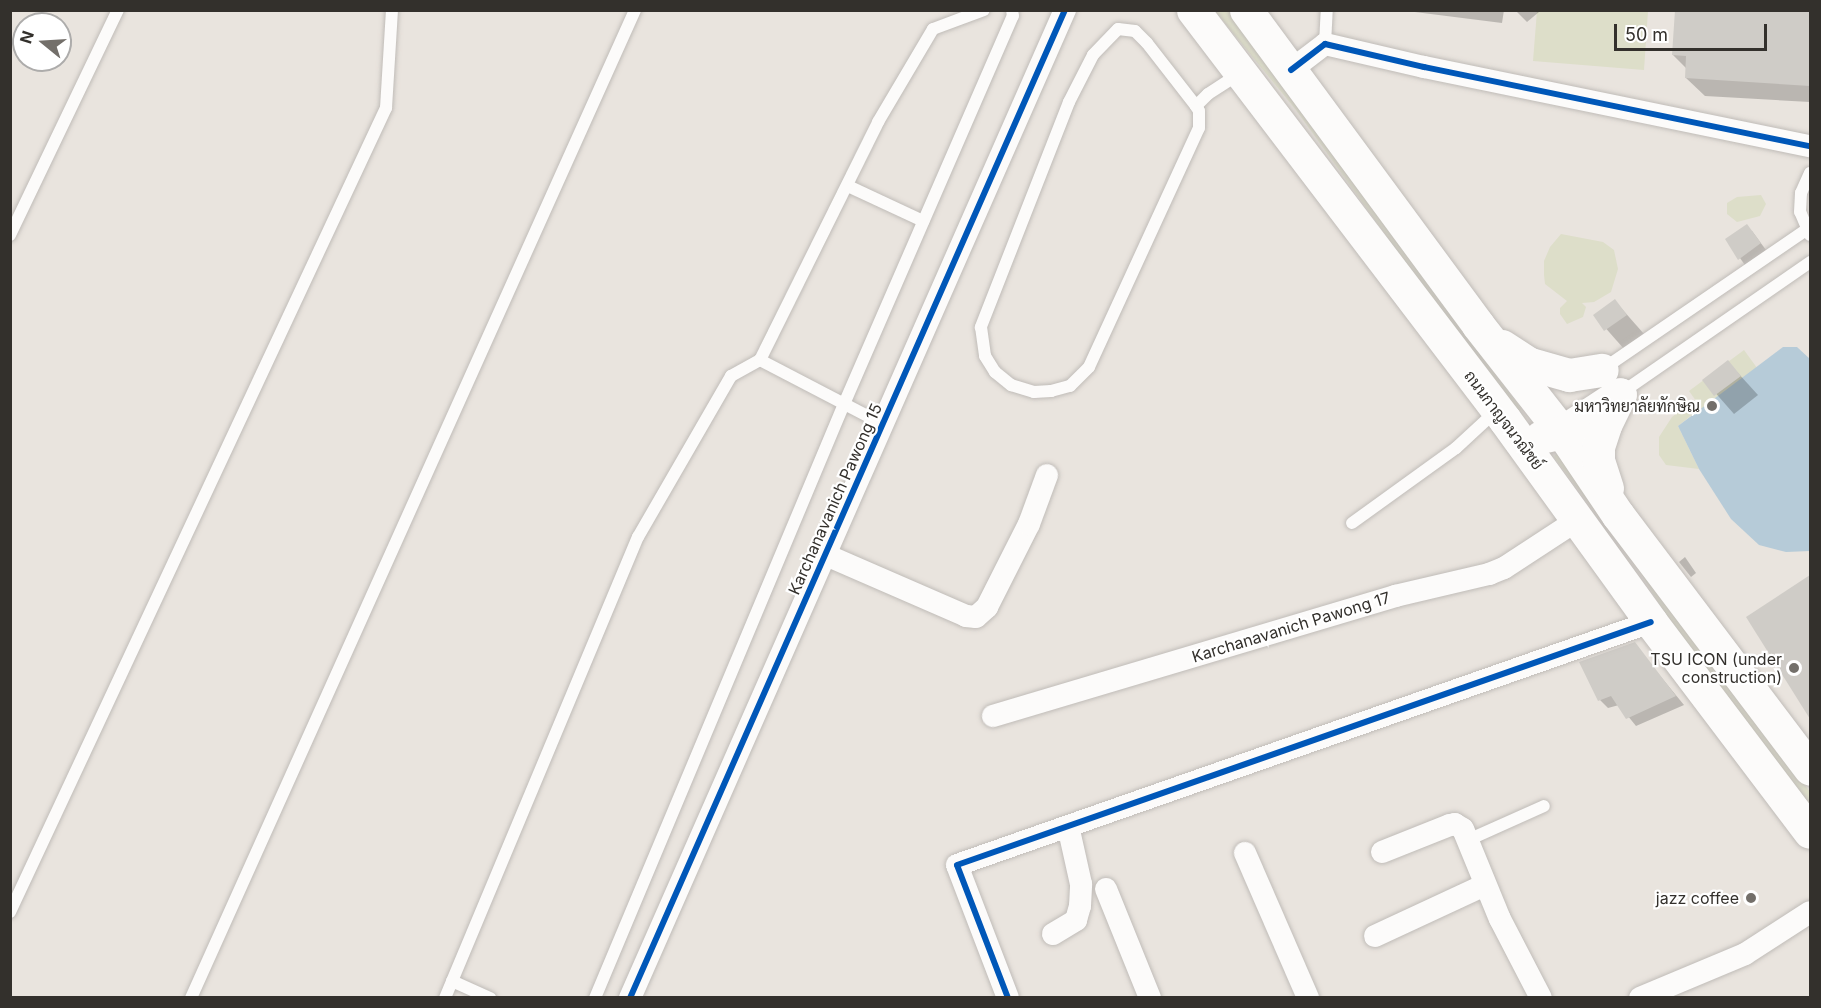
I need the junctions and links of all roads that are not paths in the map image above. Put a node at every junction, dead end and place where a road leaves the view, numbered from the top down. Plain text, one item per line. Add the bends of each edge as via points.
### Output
1 (118, 10) edge
2 (392, 10) edge
3 (635, 10) edge
4 (984, 10) edge
5 (1012, 10) edge
6 (1065, 10) edge
7 (1193, 10) edge
8 (1246, 10) edge
9 (1327, 10) edge
10 (1325, 44) junction
11 (1291, 70) junction
12 (1240, 74) junction
13 (1196, 106) junction
14 (1810, 146) edge
15 (1810, 173) edge
16 (848, 186) junction
17 (923, 220) junction
18 (1808, 233) edge
19 (10, 235) edge
20 (1810, 262) edge
21 (1478, 326) junction
22 (760, 360) junction
23 (1611, 382) junction
24 (844, 404) junction
25 (1501, 415) junction
26 (883, 424) junction
27 (1548, 427) junction
28 (1542, 472) junction
29 (1047, 475) dead end
30 (1617, 515) junction
31 (1579, 519) junction
32 (1353, 523) dead end
33 (826, 555) junction
34 (1651, 622) junction
35 (993, 716) dead end
36 (1810, 770) edge
37 (1544, 806) dead end
38 (1068, 826) junction
39 (1810, 832) edge
40 (1468, 840) junction
41 (1382, 852) dead end
42 (1245, 853) dead end
43 (1485, 885) junction
44 (1106, 889) dead end
45 (10, 912) edge
46 (1810, 912) edge
47 (1053, 934) dead end
48 (1374, 936) dead end
49 (452, 981) junction
50 (191, 998) edge
51 (445, 998) edge
52 (490, 998) edge
53 (595, 998) edge
54 (630, 998) edge
55 (1008, 998) edge
56 (1149, 998) edge
57 (1308, 998) edge
58 (1540, 998) edge
59 (1640, 998) edge

1 - 19 lane
2 - 45 lane via 386,108
3 - 50 lane
4 - 16 lane via 933,29 878,122
5 - 17 lane
6 - 26 street, Karchanavanich Pawong 15
7 - 12 main road, ถนนกาญจนวณิชย์
8 - 11 main road
9 - 10 lane
10 - 11 street
10 - 14 street
11 - 21 main road
12 - 13 lane
12 - 25 main road, ถนนกาญจนวณิชย์
13 - 13 lane via 1135,31 1118,29 1093,55 1069,102 981,327 985,356 995,372 1011,385 1034,392 1070,386 1089,367 1199,128
15 - 18 lane via 1801,193 1800,212
16 - 17 lane
16 - 22 lane
17 - 24 lane
18 - 23 lane
20 - 23 lane
21 - 23 main road via 1530,364
21 - 27 main road
22 - 24 lane
22 - 49 lane via 731,376 638,537
23 - 27 main road
23 - 30 main road via 1598,460
24 - 26 lane
24 - 53 lane
25 - 27 main road via 1520,432
25 - 28 main road, ถนนกาญจนวณิชย์
25 - 32 lane
26 - 33 street, Karchanavanich Pawong 15
27 - 28 main road via 1535,452
27 - 30 main road
28 - 31 main road, ถนนกาญจนวณิชย์
29 - 33 street via 1029,524 987,607 976,617
30 - 36 main road
31 - 34 main road, ถนนกาญจนวณิชย์
31 - 35 street, Karchanavanich Pawong 17 via 1489,574 1395,596
33 - 54 street, Karchanavanich Pawong 15
34 - 38 street
34 - 39 main road, ถนนกาญจนวณิชย์
37 - 40 lane
38 - 47 street via 1081,884 1080,906 1076,920
38 - 55 street via 957,865
40 - 41 street via 1463,829 1455,825
40 - 43 street
42 - 57 street
43 - 48 street
43 - 58 street
44 - 56 street
46 - 59 street via 1744,954
49 - 51 lane
49 - 52 lane

